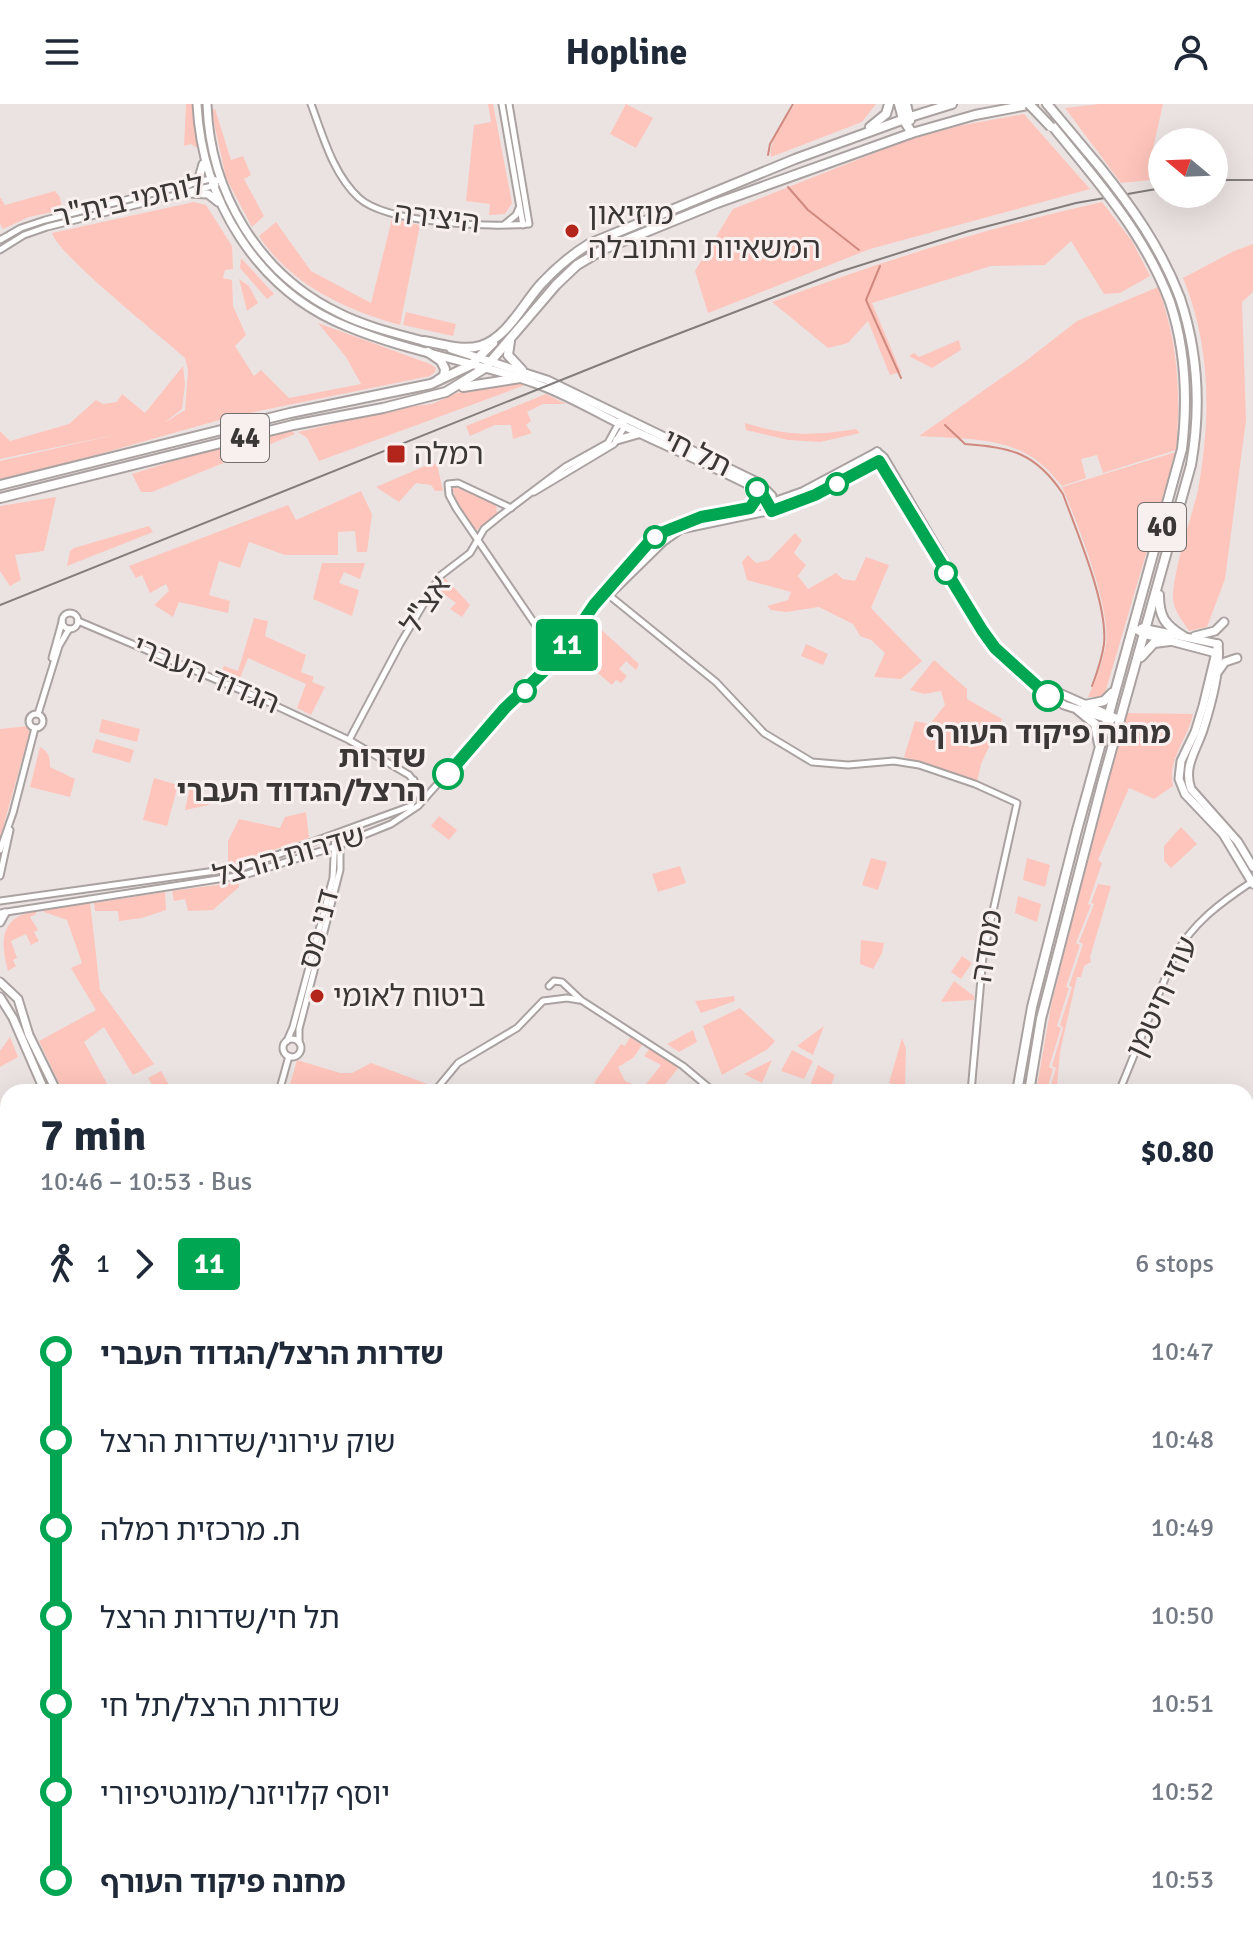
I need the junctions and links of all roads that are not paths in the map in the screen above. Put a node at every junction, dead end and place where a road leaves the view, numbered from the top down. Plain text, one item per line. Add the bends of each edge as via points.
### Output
1 (197, 104) edge
2 (207, 104) edge
3 (311, 104) edge
4 (502, 104) edge
5 (509, 104) edge
6 (889, 104) edge
7 (899, 104) edge
8 (906, 104) edge
9 (952, 104) edge
10 (1032, 104) edge
11 (1047, 104) edge
12 (1055, 104) edge
13 (906, 118) junction
14 (1068, 126) junction
15 (912, 133) junction
16 (861, 134) junction
17 (204, 158) junction
18 (221, 181) junction
19 (212, 183) junction
20 (187, 189) junction
21 (520, 203) junction
22 (225, 212) junction
23 (526, 224) junction
24 (503, 225) junction
25 (0, 240) edge
26 (0, 250) edge
27 (506, 327) junction
28 (517, 331) junction
29 (424, 341) junction
30 (428, 352) junction
31 (480, 358) junction
32 (471, 365) junction
33 (489, 365) junction
34 (521, 374) junction
35 (431, 384) junction
36 (439, 395) junction
37 (622, 423) junction
38 (641, 434) junction
39 (617, 440) junction
40 (881, 460) junction
41 (0, 485) edge
42 (753, 487) junction
43 (529, 493) junction
44 (771, 493) junction
45 (794, 496) junction
46 (0, 498) edge
47 (496, 502) junction
48 (771, 506) junction
49 (511, 508) junction
50 (750, 508) junction
51 (500, 516) junction
52 (477, 541) junction
53 (1158, 584) junction
54 (607, 594) junction
55 (78, 621) junction
56 (62, 622) junction
57 (1224, 622) dead end
58 (1134, 628) junction
59 (69, 629) junction
60 (1145, 631) junction
61 (1185, 637) junction
62 (1170, 641) junction
63 (1199, 649) junction
64 (1217, 650) junction
65 (1237, 658) dead end
66 (1135, 668) junction
67 (1213, 673) junction
68 (1121, 674) junction
69 (49, 675) junction
70 (1082, 707) junction
71 (1108, 717) junction
72 (1120, 720) junction
73 (351, 737) junction
74 (1100, 748) junction
75 (414, 780) junction
76 (426, 797) junction
77 (13, 813) junction
78 (335, 836) junction
79 (340, 845) junction
80 (0, 850) edge
81 (1253, 867) edge
82 (0, 876) edge
83 (1253, 882) edge
84 (0, 901) edge
85 (3, 913) edge
86 (0, 922) edge
87 (0, 982) edge
88 (549, 986) junction
89 (566, 986) junction
90 (13, 995) junction
91 (559, 998) junction
92 (584, 1002) junction
93 (3, 1004) edge
94 (19, 1005) junction
95 (533, 1012) junction
96 (287, 1041) junction
97 (299, 1042) junction
98 (289, 1056) junction
99 (41, 1084) edge
100 (53, 1084) edge
101 (281, 1084) edge
102 (441, 1084) edge
103 (705, 1084) edge
104 (972, 1084) edge
105 (1018, 1084) edge
106 (1030, 1084) edge
107 (1122, 1084) edge

1 - 17 main road
2 - 18 main road, תל חי via 210,145
3 - 24 street, היצירה via 337,169 368,205 395,215
4 - 21 street
5 - 23 street
6 - 16 highway via 882,119
7 - 13 highway
8 - 13 highway
9 - 13 highway, 44
10 - 15 highway, 44
10 - 58 highway, 40, bridge via 1133,228 1170,302 1180,341 1184,433
11 - 14 highway
12 - 14 highway
13 - 15 highway
13 - 16 highway, 44
14 - 53 highway, 40, bridge via 1142,222 1163,260 1180,298 1193,355 1197,419 1187,483
15 - 28 highway, 44 via 717,203 595,254 556,285
16 - 27 highway, 44 via 589,244 563,262
17 - 19 main road
17 - 20 main road via 199,178
18 - 19 street, לוחמי בית"ר
18 - 29 main road, תל חי via 245,231 300,290 354,320
19 - 20 street, לוחמי בית"ר
19 - 22 main road
20 - 22 main road via 208,194
20 - 25 street, לוחמי בית"ר via 45,220
20 - 26 street, לוחמי בית"ר via 39,229
21 - 23 street
21 - 24 street via 516,215
22 - 30 main road via 258,261 308,306 350,328
23 - 24 street, היצירה
27 - 29 highway via 493,340 474,347
27 - 31 highway, 44
28 - 33 highway, 44
28 - 34 highway via 507,349
29 - 31 main road, תל חי
30 - 32 main road
30 - 35 highway via 445,369 444,376
31 - 32 highway, 44
31 - 33 main road, תל חי
32 - 33 main road
32 - 35 highway, 44
33 - 34 main road, תל חי
33 - 36 highway, 44
34 - 36 highway
34 - 37 main road, תל חי
35 - 41 highway, 44
36 - 46 highway, 44 via 293,425
37 - 38 main road, תל חי
37 - 39 street, אצ"ל
37 - 43 street, אצ"ל via 608,443
37 - 44 main road, תל חי
38 - 39 main road
38 - 42 main road, תל חי
39 - 43 street, אצ"ל
40 - 45 main road via 877,452
40 - 48 main road via 815,495
40 - 70 main road via 989,641 1050,697
42 - 48 main road, תל חי
42 - 50 main road via 756,499
43 - 49 street, אצ"ל
44 - 45 main road
44 - 48 main road
45 - 48 main road
47 - 49 street
47 - 51 street
47 - 52 street via 448,485
48 - 50 street
48 - 54 street via 681,530
49 - 51 street, אצ"ל
50 - 54 street via 672,527
51 - 52 street, אצ"ל
52 - 73 street, אצ"ל via 432,587
52 - 76 street, שדרות הרצל via 558,658
53 - 60 highway, 40
53 - 61 highway via 1160,616
54 - 104 street, מסדה via 716,682 764,733 812,762 919,765 1017,803 985,945
55 - 56 street via 69,613
55 - 59 street
55 - 73 street, הגדוד העברי
56 - 59 street
56 - 69 street
57 - 61 main road via 1209,634
58 - 60 main road
58 - 68 highway, 40
59 - 69 street
60 - 61 main road
60 - 62 main road
60 - 66 highway, 40
61 - 64 main road
62 - 63 main road
62 - 66 highway via 1149,646
63 - 64 main road
63 - 67 main road
64 - 67 main road
65 - 67 main road
66 - 72 highway, 40
67 - 81 main road via 1188,781
67 - 83 main road via 1179,779
68 - 70 highway via 1109,698
68 - 71 highway, 40
69 - 77 street via 38,714 29,720 35,728
70 - 71 main road
70 - 74 highway via 1095,724
71 - 72 main road
71 - 74 highway, 40
72 - 106 highway, 40 via 1041,1019
73 - 75 street
74 - 105 highway, 40 via 1032,1007
75 - 76 street
75 - 78 street, שדרות הרצל via 411,806
76 - 79 street, שדרות הרצל via 398,821
77 - 80 street
77 - 82 street
78 - 79 street, דני מס
78 - 84 street, שדרות הרצל via 236,868
79 - 85 street, שדרות הרצל via 232,877
79 - 96 street, דני מס
79 - 97 street, דני מס via 339,879
83 - 107 street, עוזי חיטמן via 1198,922 1178,948
85 - 86 main road
87 - 90 main road
88 - 89 street via 557,980
88 - 91 street via 549,994
88 - 95 street
89 - 91 street
89 - 92 street
90 - 93 main road
90 - 94 main road
91 - 92 street
91 - 95 street via 543,1001
92 - 103 street
93 - 94 main road via 15,1011
93 - 99 main road
94 - 100 main road
95 - 102 street via 458,1063
96 - 97 street
96 - 98 street via 284,1049
97 - 98 street via 299,1053
98 - 101 street

